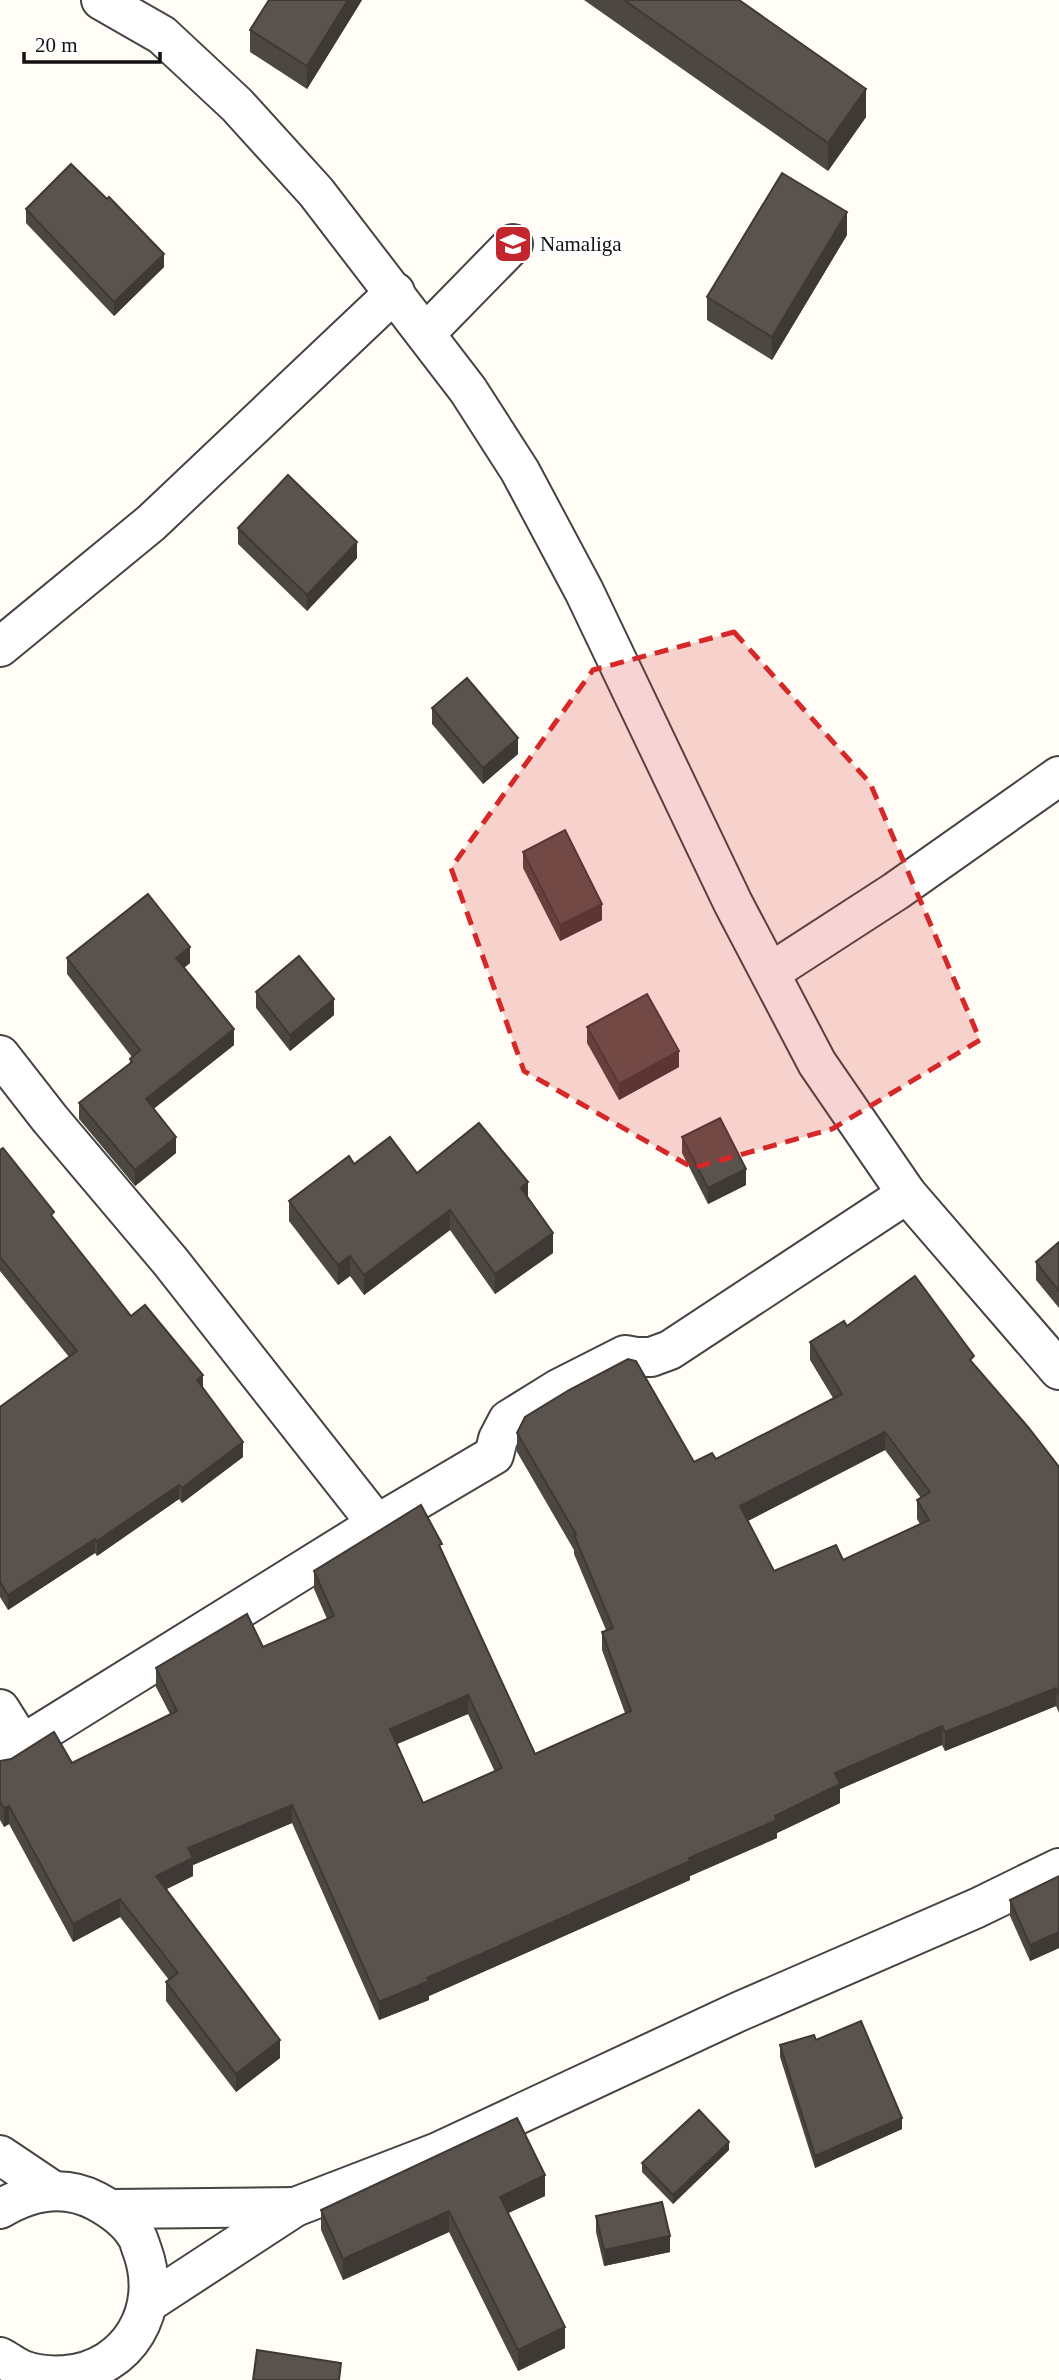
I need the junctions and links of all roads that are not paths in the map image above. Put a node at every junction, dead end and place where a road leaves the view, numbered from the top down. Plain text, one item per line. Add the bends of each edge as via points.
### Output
1 (101, 0) edge
2 (513, 244) dead end
3 (394, 292) junction
4 (426, 333) junction
5 (0, 648) edge
6 (1059, 776) edge
7 (771, 972) junction
8 (0, 1055) edge
9 (907, 1194) junction
10 (1059, 1370) edge
11 (377, 1524) junction
12 (0, 1709) edge
13 (11, 1751) edge
14 (1059, 1868) edge
15 (0, 2155) edge
16 (52, 2190) junction
17 (295, 2207) junction
18 (0, 2209) edge
19 (113, 2209) junction
20 (148, 2303) junction
21 (130, 2341) junction
22 (18, 2369) edge
23 (133, 2380) edge

1 - 3 street via 162,35 237,105 316,192
2 - 4 street
3 - 4 street
3 - 5 street via 151,523
4 - 7 street via 520,471
6 - 7 street
7 - 9 street via 817,1063
8 - 11 street
9 - 10 street
9 - 11 street via 670,1350 651,1357 625,1355 594,1368 508,1420 494,1455
11 - 13 street
12 - 13 street
14 - 17 street via 438,2152
15 - 16 street
16 - 18 street via 25,2196
16 - 19 street via 84,2194
17 - 19 street
17 - 20 street
19 - 20 street via 137,2235 149,2268
20 - 21 street
21 - 22 street via 109,2361 82,2373 53,2376
21 - 23 street

